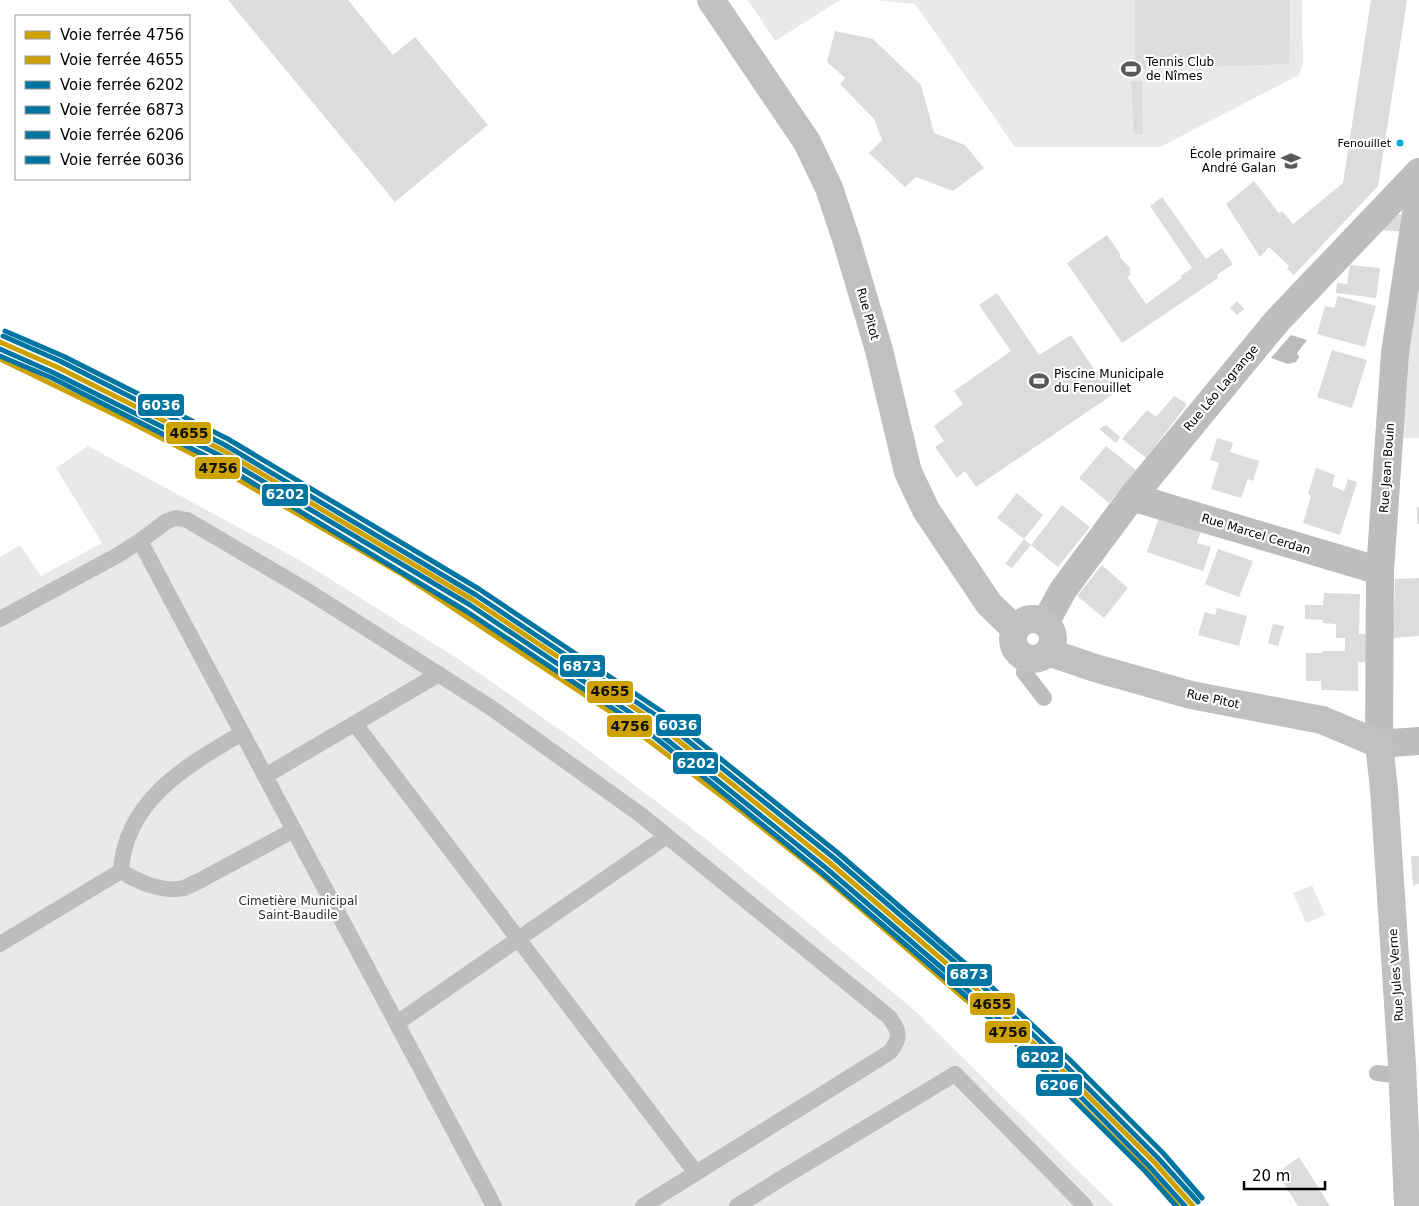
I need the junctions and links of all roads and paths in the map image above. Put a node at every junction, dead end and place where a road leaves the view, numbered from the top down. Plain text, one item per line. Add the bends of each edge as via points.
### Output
1 (711, 0) edge
2 (1419, 172) edge
3 (1419, 194) edge
4 (1132, 496) junction
5 (140, 541) junction
6 (1380, 571) junction
7 (0, 619) edge
8 (1045, 622) junction
9 (1015, 629) junction
10 (1039, 655) junction
11 (439, 674) junction
12 (1044, 698) dead end
13 (354, 724) junction
14 (242, 733) junction
15 (1419, 741) edge
16 (1378, 744) junction
17 (265, 776) junction
18 (294, 830) junction
19 (668, 836) junction
20 (121, 870) junction
21 (518, 939) junction
22 (0, 944) edge
23 (397, 1023) junction
24 (696, 1173) junction
25 (494, 1206) edge
26 (643, 1206) edge
27 (737, 1206) edge
28 (1085, 1206) edge
29 (1408, 1206) edge

1 - 9 street, Rue Pitot via 807,142 829,188 879,350 908,472 926,510 989,604
2 - 4 street, Rue Léo Lagrange via 1277,321
3 - 6 street, Rue Jean Bouin via 1395,353
4 - 6 street, Rue Marcel Cerdan
4 - 8 street, Rue Léo Lagrange via 1063,590
5 - 7 lane
5 - 11 lane via 167,521 176,518 187,520
5 - 14 lane
6 - 16 street, Rue Jean Bouin
8 - 9 street via 1025,620
8 - 10 street via 1053,640 1051,647
9 - 10 street, Rue Pitot via 1015,648 1024,657
10 - 12 lane via 1024,672
10 - 16 street, Rue Pitot via 1191,694 1322,720
11 - 13 lane
11 - 19 lane via 490,707
13 - 17 lane
13 - 21 lane
14 - 17 lane
14 - 20 lane via 193,762 148,803 132,825
15 - 16 street
16 - 29 street, Rue Jules Verne via 1384,789 1390,1074
17 - 18 lane
18 - 20 lane via 184,888 160,888
18 - 23 lane
19 - 21 lane
19 - 24 lane via 889,1017 898,1035 890,1052
20 - 22 lane
21 - 23 lane
21 - 24 lane
23 - 25 lane
24 - 26 lane
27 - 28 lane via 955,1074

